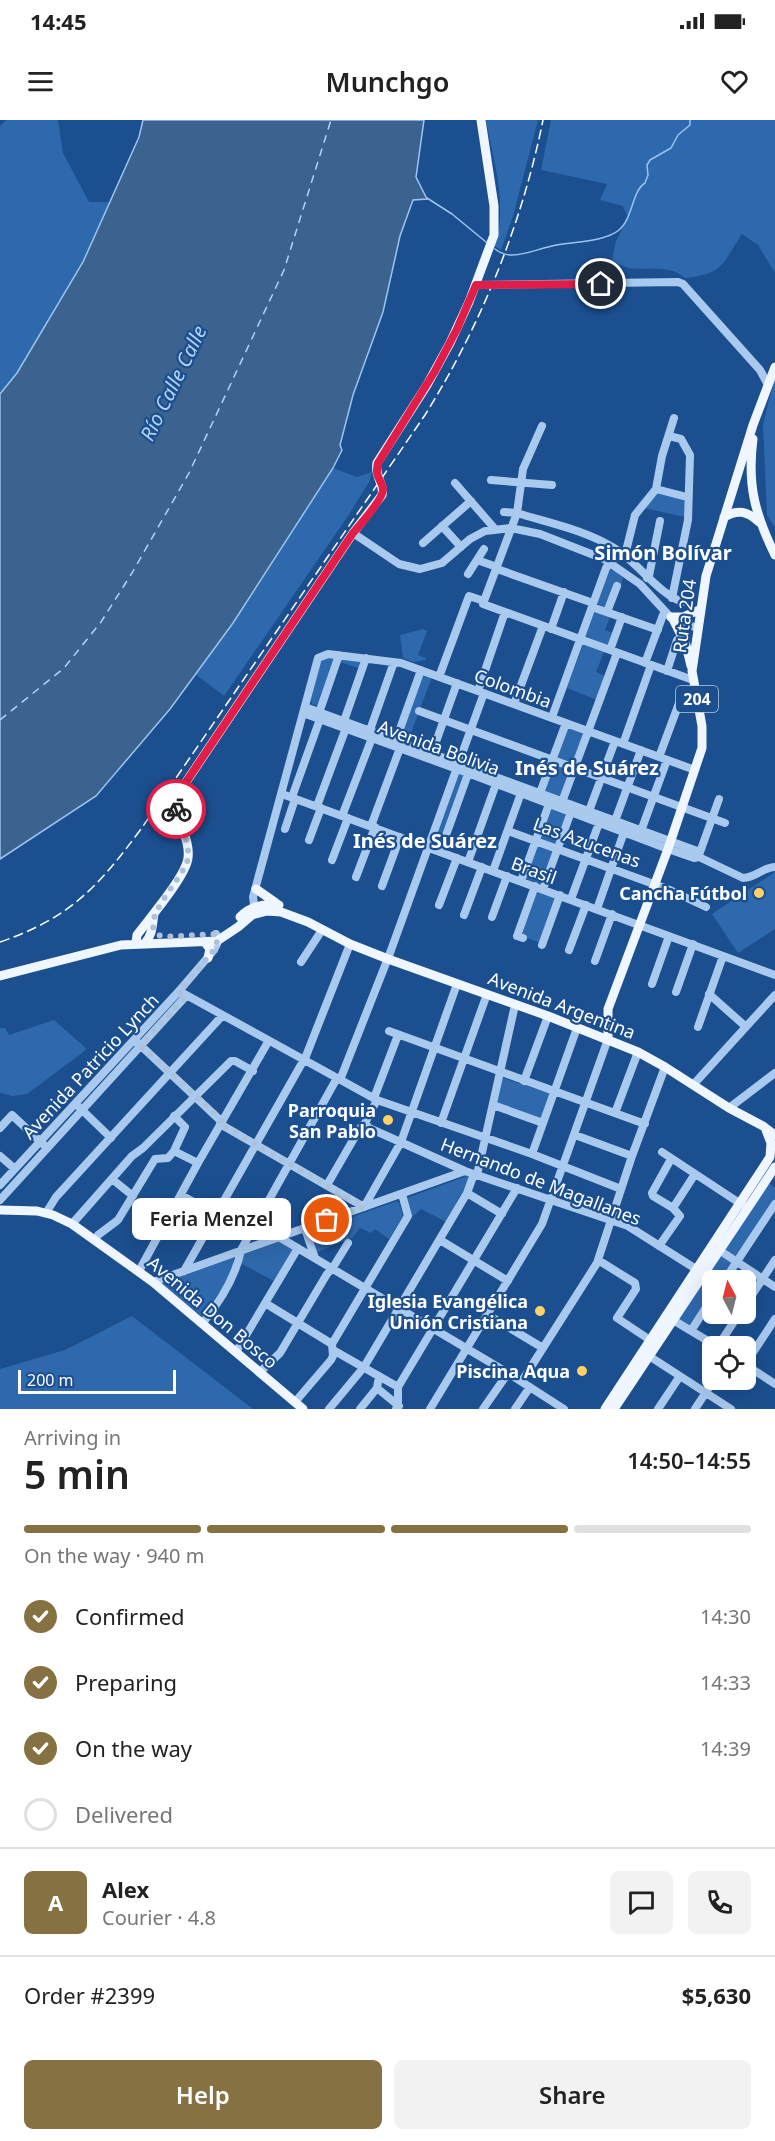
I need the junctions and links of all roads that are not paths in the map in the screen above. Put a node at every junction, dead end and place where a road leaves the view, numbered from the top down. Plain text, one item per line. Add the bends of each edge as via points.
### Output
1 (481, 120) edge
2 (476, 285) junction
3 (775, 367) edge
4 (768, 385) junction
5 (762, 405) junction
6 (674, 418) dead end
7 (542, 426) dead end
8 (669, 436) junction
9 (491, 480) dead end
10 (455, 483) dead end
11 (521, 483) junction
12 (552, 485) dead end
13 (753, 488) junction
14 (656, 489) junction
15 (731, 496) junction
16 (687, 497) junction
17 (471, 501) junction
18 (504, 512) dead end
19 (517, 513) junction
20 (724, 517) junction
21 (660, 521) dead end
22 (759, 522) junction
23 (442, 526) junction
24 (511, 528) junction
25 (495, 529) junction
26 (353, 533) junction
27 (423, 543) dead end
28 (461, 547) junction
29 (484, 549) dead end
30 (622, 554) junction
31 (775, 555) edge
32 (477, 560) junction
33 (610, 563) junction
34 (497, 568) junction
35 (468, 574) dead end
36 (649, 576) junction
37 (640, 584) junction
38 (617, 586) dead end
39 (564, 592) junction
40 (671, 597) junction
41 (484, 601) junction
42 (683, 602) dead end
43 (593, 605) junction
44 (660, 605) junction
45 (701, 609) junction
46 (506, 612) junction
47 (607, 612) junction
48 (671, 616) junction
49 (622, 617) junction
50 (543, 626) junction
51 (699, 628) junction
52 (551, 629) junction
53 (658, 630) junction
54 (580, 640) junction
55 (677, 640) dead end
56 (614, 652) junction
57 (339, 655) junction
58 (366, 658) junction
59 (394, 662) junction
60 (648, 664) junction
61 (421, 670) junction
62 (667, 671) junction
63 (693, 676) junction
64 (439, 677) junction
65 (457, 683) junction
66 (481, 692) junction
67 (681, 698) dead end
68 (514, 704) junction
69 (304, 710) junction
70 (419, 711) dead end
71 (320, 716) junction
72 (552, 717) junction
73 (444, 720) junction
74 (566, 723) junction
75 (345, 724) junction
76 (472, 730) junction
77 (588, 731) junction
78 (371, 734) junction
79 (396, 740) junction
80 (619, 742) junction
81 (400, 748) junction
82 (641, 750) junction
83 (432, 753) junction
84 (663, 759) junction
85 (552, 761) junction
86 (458, 766) junction
87 (574, 769) junction
88 (695, 770) junction
89 (468, 774) junction
90 (601, 779) junction
91 (496, 784) junction
92 (627, 788) junction
93 (521, 793) junction
94 (540, 793) junction
95 (282, 794) junction
96 (653, 798) junction
97 (719, 799) dead end
98 (293, 800) junction
99 (562, 802) junction
100 (549, 804) junction
101 (319, 807) junction
102 (682, 808) junction
103 (572, 812) junction
104 (589, 812) junction
105 (345, 817) junction
106 (711, 819) junction
107 (615, 821) junction
108 (599, 823) junction
109 (725, 823) dead end
110 (373, 827) junction
111 (285, 829) dead end
112 (508, 831) junction
113 (641, 831) junction
114 (624, 832) junction
115 (400, 837) junction
116 (309, 840) dead end
117 (536, 841) junction
118 (669, 845) junction
119 (428, 847) junction
120 (558, 849) junction
121 (440, 852) junction
122 (699, 854) junction
123 (456, 858) junction
124 (586, 859) junction
125 (332, 860) dead end
126 (468, 862) junction
127 (482, 867) junction
128 (775, 867) edge
129 (612, 868) junction
130 (494, 871) junction
131 (507, 876) junction
132 (356, 877) dead end
133 (521, 881) junction
134 (655, 884) junction
135 (382, 886) dead end
136 (535, 886) junction
137 (256, 889) junction
138 (543, 889) junction
139 (560, 895) junction
140 (571, 899) junction
141 (279, 905) junction
142 (438, 905) dead end
143 (586, 905) junction
144 (706, 907) dead end
145 (157, 909) junction
146 (597, 909) junction
147 (254, 910) junction
148 (612, 914) junction
149 (464, 915) dead end
150 (492, 917) dead end
151 (308, 922) junction
152 (640, 924) junction
153 (322, 930) junction
154 (669, 936) junction
155 (144, 938) junction
156 (217, 938) junction
157 (523, 938) dead end
158 (204, 941) junction
159 (350, 944) junction
160 (693, 944) junction
161 (542, 945) dead end
162 (569, 950) dead end
163 (723, 956) junction
164 (208, 958) junction
165 (387, 958) junction
166 (595, 961) dead end
167 (52, 962) junction
168 (301, 962) dead end
169 (775, 975) edge
170 (0, 976) edge
171 (457, 984) junction
172 (652, 984) dead end
173 (676, 992) dead end
174 (182, 994) junction
175 (487, 994) junction
176 (710, 994) junction
177 (775, 995) edge
178 (515, 1005) junction
179 (222, 1016) junction
180 (548, 1016) junction
181 (745, 1026) junction
182 (698, 1027) dead end
183 (577, 1028) junction
184 (389, 1031) dead end
185 (398, 1035) junction
186 (608, 1039) junction
187 (268, 1042) junction
188 (137, 1043) junction
189 (434, 1048) junction
190 (638, 1052) junction
191 (464, 1059) junction
192 (303, 1060) junction
193 (666, 1067) junction
194 (253, 1071) junction
195 (500, 1072) junction
196 (775, 1073) edge
197 (170, 1074) junction
198 (339, 1079) junction
199 (524, 1081) junction
200 (693, 1085) junction
201 (555, 1092) junction
202 (195, 1096) junction
203 (375, 1099) junction
204 (586, 1103) junction
205 (75, 1104) junction
206 (493, 1105) junction
207 (729, 1108) junction
208 (82, 1110) junction
209 (411, 1112) junction
210 (615, 1113) junction
211 (174, 1116) junction
212 (441, 1122) junction
213 (221, 1123) junction
214 (365, 1123) junction
215 (543, 1123) junction
216 (645, 1124) junction
217 (763, 1126) junction
218 (0, 1128) edge
219 (775, 1135) edge
220 (575, 1136) junction
221 (485, 1137) junction
222 (111, 1138) junction
223 (40, 1142) junction
224 (401, 1142) junction
225 (255, 1145) junction
226 (47, 1148) junction
227 (174, 1151) junction
228 (662, 1152) dead end
229 (532, 1154) junction
230 (0, 1155) edge
231 (773, 1155) edge
232 (632, 1156) junction
233 (671, 1159) junction
234 (198, 1163) junction
235 (290, 1164) junction
236 (563, 1166) junction
237 (775, 1167) edge
238 (15, 1169) junction
239 (472, 1173) junction
240 (695, 1174) junction
241 (111, 1179) junction
242 (771, 1182) edge
243 (0, 1185) edge
244 (327, 1185) junction
245 (517, 1188) junction
246 (621, 1189) junction
247 (467, 1192) junction
248 (402, 1194) junction
249 (181, 1195) junction
250 (133, 1196) junction
251 (551, 1199) junction
252 (0, 1200) edge
253 (775, 1204) edge
254 (744, 1206) junction
255 (364, 1207) junction
256 (673, 1208) junction
257 (0, 1210) edge
258 (46, 1213) junction
259 (215, 1214) junction
260 (502, 1214) junction
261 (611, 1221) junction
262 (72, 1224) junction
263 (305, 1229) junction
264 (279, 1237) junction
265 (95, 1240) junction
266 (440, 1240) junction
267 (348, 1243) dead end
268 (659, 1246) junction
269 (297, 1248) junction
270 (716, 1248) junction
271 (242, 1250) junction
272 (315, 1258) junction
273 (473, 1260) junction
274 (598, 1260) junction
275 (775, 1260) edge
276 (737, 1262) junction
277 (332, 1269) junction
278 (732, 1270) edge
279 (138, 1271) junction
280 (184, 1271) junction
281 (700, 1272) junction
282 (762, 1279) junction
283 (153, 1281) junction
284 (508, 1281) junction
285 (775, 1287) edge
286 (365, 1288) junction
287 (756, 1288) edge
288 (265, 1303) junction
289 (399, 1308) junction
290 (702, 1314) edge
291 (488, 1315) junction
292 (775, 1318) edge
293 (673, 1320) junction
294 (298, 1323) junction
295 (202, 1324) junction
296 (433, 1329) junction
297 (691, 1331) junction
298 (702, 1338) edge
299 (653, 1343) junction
300 (333, 1347) junction
301 (543, 1348) junction
302 (756, 1348) edge
303 (466, 1350) junction
304 (236, 1352) junction
305 (649, 1356) junction
306 (364, 1367) junction
307 (756, 1370) edge
308 (260, 1372) junction
309 (508, 1373) junction
310 (379, 1376) junction
311 (680, 1376) junction
312 (522, 1381) junction
313 (774, 1382) edge
314 (398, 1387) junction
315 (530, 1387) junction
316 (377, 1388) junction
317 (708, 1390) edge
318 (706, 1393) junction
319 (551, 1406) edge
320 (299, 1407) edge
321 (399, 1408) edge
322 (329, 1409) edge
323 (360, 1409) edge
324 (430, 1409) edge
325 (483, 1409) edge
326 (515, 1409) edge
327 (564, 1409) edge
328 (605, 1409) edge
329 (614, 1409) edge
330 (658, 1409) edge
331 (695, 1409) edge
332 (730, 1409) edge

1 - 2 main road via 494,206 494,235
2 - 4 street via 678,282 754,363
2 - 26 main road via 439,364 378,463 376,475 383,493
3 - 4 main road, Ruta 204 / 204
4 - 5 main road, Ruta 204 / 204
5 - 13 main road via 751,458
5 - 15 main road, Ruta 204 / 204
6 - 8 street
7 - 11 street
8 - 14 street
8 - 16 street via 681,439 690,455
9 - 11 street
10 - 17 street
11 - 12 street
11 - 19 street
13 - 15 main road
13 - 22 main road
14 - 16 street
14 - 30 street via 635,515
15 - 20 main road, Ruta 204 / 204
16 - 40 street via 688,520
17 - 23 street
17 - 25 street
18 - 19 street
19 - 24 street
19 - 30 street via 602,541
20 - 22 main road via 742,511
20 - 45 main road, Ruta 204 / 204 via 708,566
21 - 36 street
22 - 31 main road
23 - 27 street
23 - 28 street
24 - 25 street
24 - 33 street via 554,539
24 - 34 street
25 - 28 street via 477,534
26 - 28 street via 412,569 442,563
26 - 145 main road via 180,791 176,810 188,860
29 - 32 street
30 - 33 street
30 - 36 street
32 - 34 street
32 - 35 street
33 - 37 street
33 - 43 street
34 - 39 street
34 - 41 street
36 - 37 street
36 - 40 street
37 - 44 street
38 - 47 street
39 - 43 street
39 - 52 street
40 - 42 street
40 - 44 street
41 - 46 street via 483,604
41 - 64 street via 469,596
43 - 47 street
43 - 54 street
44 - 48 street
45 - 48 main road via 692,615
45 - 51 main road, Ruta 204 / 204
46 - 50 street
46 - 66 street
47 - 49 street
48 - 51 street
48 - 53 street via 663,615
48 - 63 main road via 686,645
49 - 53 street
49 - 56 street
50 - 52 street
50 - 68 street
51 - 63 main road, Ruta 204 / 204
52 - 54 street
53 - 60 street
54 - 56 street
54 - 72 street
55 - 62 street
56 - 60 street
56 - 77 street
57 - 58 street, Colombia
57 - 69 street, Colombia via 318,658
57 - 71 street
58 - 59 street, Colombia
58 - 75 street
59 - 61 street, Colombia
59 - 78 street
60 - 62 street
60 - 80 street
61 - 64 street, Colombia
61 - 79 street
62 - 63 street
63 - 88 main road, Ruta 204 / 204 via 703,732
64 - 65 street, Colombia
65 - 66 street, Colombia
65 - 73 street
66 - 68 street, Colombia
66 - 76 street
67 - 84 street
68 - 72 street, Colombia
69 - 71 street, Avenida Bolivia
69 - 95 street
70 - 73 street
71 - 75 street, Avenida Bolivia
71 - 98 street
72 - 74 street, Colombia
73 - 76 street
73 - 83 street
74 - 77 street, Colombia
74 - 85 street
75 - 78 street, Avenida Bolivia
75 - 101 street
76 - 85 street
76 - 86 street
77 - 80 street, Colombia
77 - 87 street
78 - 79 street, Avenida Bolivia
78 - 81 street, Avenida Bolivia
78 - 105 street
79 - 83 street, Avenida Bolivia
80 - 82 street, Colombia
80 - 90 street
81 - 86 street, Avenida Bolivia
81 - 110 street
82 - 84 street, Colombia
82 - 92 street
83 - 86 street, Avenida Bolivia
84 - 88 street, Colombia
84 - 96 street
85 - 87 street
85 - 94 street
86 - 89 street, Avenida Bolivia
86 - 94 street, Avenida Bolivia
86 - 119 street
87 - 90 street
87 - 99 street
88 - 102 main road, Ruta 204
89 - 91 street, Avenida Bolivia
89 - 121 street
90 - 92 street
90 - 104 street
91 - 93 street, Avenida Bolivia
91 - 126 street
92 - 96 street
92 - 107 street
93 - 100 street, Avenida Bolivia
93 - 112 street
94 - 99 street, Avenida Bolivia
95 - 98 street, Brasil
95 - 137 street
96 - 102 street
96 - 113 street
97 - 106 street
98 - 101 street, Brasil
98 - 111 street
99 - 104 street, Avenida Bolivia
100 - 103 street, Avenida Bolivia
100 - 117 street
101 - 105 street, Brasil
101 - 116 street
102 - 106 street
102 - 118 main road, Las Azucenas
103 - 108 street, Avenida Bolivia
103 - 120 street
104 - 107 street, Avenida Bolivia
105 - 110 street, Brasil
105 - 125 street
106 - 109 street
106 - 122 street
107 - 113 street, Avenida Bolivia
108 - 114 street, Avenida Bolivia
108 - 124 street
110 - 115 street, Brasil
110 - 132 street
112 - 117 street, Las Azucenas
112 - 130 street
113 - 118 street, Avenida Bolivia
114 - 118 street, Avenida Bolivia
114 - 129 street
115 - 119 street, Brasil
115 - 135 street
117 - 120 street, Las Azucenas
117 - 133 street
118 - 122 street, Avenida Bolivia via 694,858
118 - 134 main road, Las Azucenas
119 - 121 street, Brasil
119 - 165 street
120 - 124 street, Las Azucenas
120 - 138 street
121 - 123 street, Brasil
122 - 128 street, Avenida Bolivia via 743,878
123 - 126 street, Brasil
123 - 142 street
124 - 129 street, Las Azucenas
124 - 140 street
126 - 127 street, Brasil
127 - 130 street, Brasil
127 - 149 street
129 - 134 street, Las Azucenas
129 - 146 street
130 - 131 street, Brasil
131 - 133 street, Brasil
131 - 150 street
133 - 136 street, Brasil
134 - 144 street, Las Azucenas
134 - 152 main road, Las Azucenas
136 - 138 street, Brasil
136 - 157 street via 517,936
137 - 141 main road, Avenida Argentina
137 - 147 street
138 - 139 street, Brasil
139 - 140 street, Brasil
139 - 161 street
140 - 143 street, Brasil
141 - 147 main road via 268,904
141 - 151 main road, Avenida Argentina
143 - 146 street, Brasil
143 - 162 street
145 - 155 main road
145 - 155 main road
146 - 148 street, Brasil
147 - 151 main road, Avenida Argentina via 277,911
147 - 156 main road via 233,931
148 - 152 street, Brasil
148 - 166 street
151 - 153 main road, Avenida Argentina
152 - 154 street, Brasil
152 - 186 main road, Las Azucenas via 608,1009
153 - 159 main road, Avenida Argentina
153 - 168 street
154 - 160 street, Brasil
154 - 172 street
155 - 156 main road via 156,934
155 - 158 main road
155 - 167 main road
155 - 167 main road via 95,946
156 - 158 main road
156 - 164 street, Avenida Patricio Lynch
158 - 164 main road via 210,949
159 - 165 main road, Avenida Argentina
159 - 192 street
160 - 163 street, Brasil
160 - 173 street
163 - 169 street, Brasil
163 - 176 street
164 - 174 street, Avenida Patricio Lynch
165 - 171 main road, Avenida Argentina
165 - 198 street
167 - 170 main road
171 - 175 main road, Avenida Argentina
171 - 189 street
174 - 179 street
174 - 188 street, Avenida Patricio Lynch
175 - 178 main road, Avenida Argentina
175 - 191 street
176 - 181 street
176 - 182 street
177 - 181 street
178 - 180 main road, Avenida Argentina
178 - 195 street
179 - 187 street
179 - 197 street
180 - 183 main road, Avenida Argentina
180 - 199 street
181 - 200 street
183 - 186 main road, Avenida Argentina
183 - 201 street
184 - 185 street
185 - 189 street
185 - 203 street
186 - 190 main road, Avenida Argentina
186 - 204 street
187 - 192 street
187 - 194 street
188 - 197 street
188 - 205 street, Avenida Patricio Lynch
188 - 208 street, Avenida Patricio Lynch
189 - 191 street
189 - 209 street
190 - 193 main road, Avenida Argentina
190 - 210 street
191 - 195 street
191 - 212 street
192 - 198 street
192 - 225 street
193 - 200 main road, Avenida Argentina
193 - 216 street
194 - 202 street via 231,1061
194 - 213 street
195 - 199 street
195 - 206 street
196 - 207 street
197 - 202 street
197 - 222 street
198 - 203 street
198 - 235 street
199 - 201 street
200 - 207 main road, Avenida Argentina
201 - 204 street
201 - 215 street
202 - 211 street
202 - 213 street
203 - 209 street
203 - 214 street
204 - 210 street
204 - 220 street
205 - 208 street
205 - 223 street, Avenida Patricio Lynch
206 - 215 street
206 - 221 street
207 - 217 main road, Avenida Argentina
208 - 222 street
208 - 226 street, Avenida Patricio Lynch
209 - 212 street
209 - 224 street
210 - 216 street
211 - 227 street via 185,1127
211 - 241 street
212 - 221 street
213 - 225 street
213 - 234 street
214 - 224 street, Hernando de Magallanes
214 - 244 street
215 - 229 street
216 - 232 street
217 - 219 main road, Avenida Argentina
217 - 231 main road
218 - 223 street via 12,1114
220 - 232 street
220 - 236 street
221 - 229 street
221 - 239 street
222 - 258 street
223 - 226 street
223 - 238 street, Avenida Patricio Lynch
224 - 239 street, Hernando de Magallanes
224 - 255 street
225 - 235 street
225 - 259 street
226 - 252 street, Avenida Patricio Lynch
227 - 234 street
227 - 250 street via 168,1158 155,1159
228 - 233 street
229 - 236 street
230 - 238 street
231 - 254 main road
232 - 246 street
233 - 240 street
233 - 256 street via 652,1193
234 - 249 street
235 - 244 street
235 - 271 street
236 - 246 street
236 - 251 street
237 - 242 main road
238 - 243 street, Avenida Patricio Lynch
239 - 245 street, Hernando de Magallanes
239 - 247 street
239 - 248 street
240 - 254 street
240 - 256 street
241 - 250 street
241 - 262 street
242 - 254 main road
244 - 255 street
245 - 251 street, Hernando de Magallanes
245 - 260 street
246 - 261 street
247 - 260 street
247 - 266 street
248 - 255 street
248 - 286 street via 408,1216
249 - 259 street
249 - 279 street
250 - 265 street via 118,1220
251 - 261 street, Hernando de Magallanes
251 - 284 street via 542,1224
253 - 276 street
254 - 270 main road
255 - 263 street
256 - 268 street via 679,1218
257 - 258 main road, Avenida Don Bosco
258 - 262 main road, Avenida Don Bosco
259 - 280 street
260 - 273 street
261 - 268 street, Hernando de Magallanes via 628,1226
261 - 274 street
262 - 265 main road, Avenida Don Bosco
263 - 264 street
263 - 272 street
264 - 269 street
264 - 271 street
265 - 279 main road, Avenida Don Bosco
266 - 273 street
266 - 289 street
267 - 277 street
268 - 281 street, Hernando de Magallanes
269 - 272 street
269 - 288 street
270 - 276 street
270 - 281 main road
271 - 280 street
271 - 295 street via 224,1291
272 - 277 street
273 - 284 street
273 - 296 street
274 - 299 street via 635,1283 636,1289 617,1318
274 - 301 street
275 - 282 street
276 - 278 street
276 - 282 street
277 - 286 street
277 - 294 street
279 - 283 main road, Avenida Don Bosco
280 - 283 street
281 - 293 main road
281 - 299 main road
282 - 285 street
282 - 287 street
283 - 295 main road, Avenida Don Bosco
284 - 291 street
286 - 289 street
286 - 300 street
288 - 294 street
288 - 304 street
289 - 296 street
289 - 306 street
290 - 297 street
291 - 301 street
291 - 303 street
292 - 302 street
293 - 297 street
293 - 299 main road
294 - 300 street
294 - 308 street via 280,1353
295 - 304 main road, Avenida Don Bosco
296 - 303 street
296 - 314 street
297 - 298 street
299 - 305 main road
299 - 328 main road
300 - 306 street
300 - 320 street via 331,1360
301 - 312 street
303 - 309 street
303 - 324 street
304 - 308 main road, Avenida Don Bosco
305 - 311 street
305 - 329 main road
306 - 310 street
306 - 322 street
307 - 313 street
308 - 320 main road, Avenida Don Bosco
309 - 312 street
309 - 325 street
310 - 314 street
310 - 316 street
311 - 318 street
311 - 330 street
312 - 315 street
314 - 321 street
315 - 319 street
315 - 326 street
316 - 321 street
316 - 323 street
317 - 318 street
318 - 331 street
318 - 332 street
319 - 327 street

